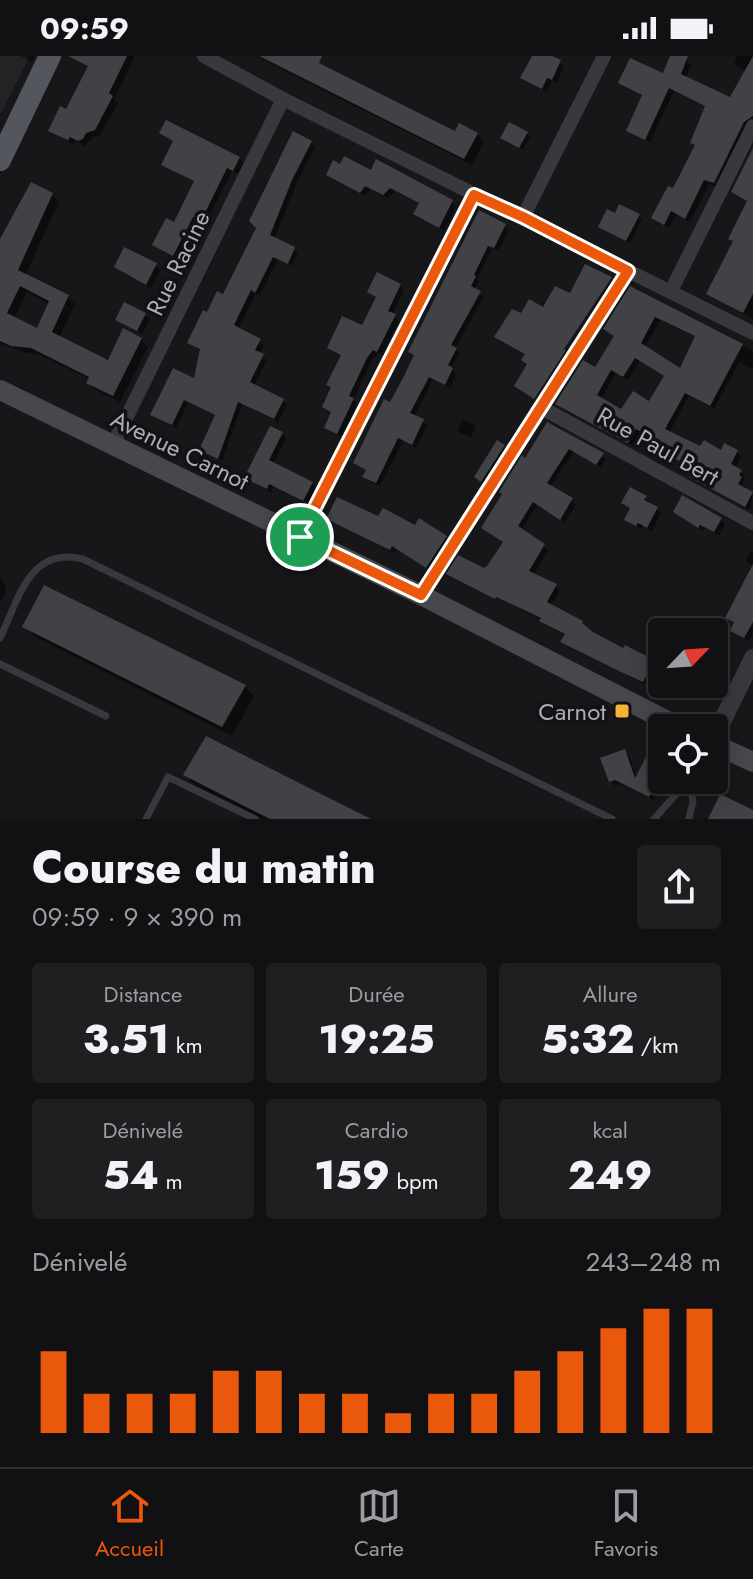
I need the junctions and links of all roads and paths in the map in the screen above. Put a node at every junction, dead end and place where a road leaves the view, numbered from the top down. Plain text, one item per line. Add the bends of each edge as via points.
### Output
1 (50, 56) edge
2 (204, 56) edge
3 (604, 56) edge
4 (283, 99) junction
5 (753, 126) edge
6 (0, 160) edge
7 (474, 195) junction
8 (523, 217) junction
9 (628, 271) junction
10 (671, 291) junction
11 (753, 333) edge
12 (0, 390) edge
13 (542, 408) junction
14 (112, 447) junction
15 (753, 523) edge
16 (300, 537) junction
17 (421, 595) junction
18 (0, 638) edge
19 (753, 658) edge
20 (0, 664) edge
21 (654, 714) edge
22 (726, 714) edge
23 (106, 716) dead end
24 (728, 750) edge
25 (753, 762) edge
26 (676, 794) edge
27 (692, 794) edge
28 (146, 819) edge
29 (255, 819) edge
30 (612, 819) edge
31 (654, 819) edge
32 (689, 819) edge

1 - 6 main road
2 - 4 street
3 - 8 street
4 - 7 street
4 - 14 street, Rue Racine
5 - 10 street
7 - 8 street
7 - 16 street
8 - 9 street
9 - 10 street
9 - 13 street
10 - 11 street
12 - 14 main road, Avenue Carnot
13 - 15 street, Rue Paul Bert
13 - 17 street
14 - 16 main road, Avenue Carnot
16 - 17 main road, Avenue Carnot
17 - 21 main road, Avenue Carnot
18 - 30 lane via 42,562 64,556 83,559
19 - 22 street
20 - 23 lane
24 - 25 main road
26 - 31 lane
27 - 32 lane
28 - 29 lane via 168,777

